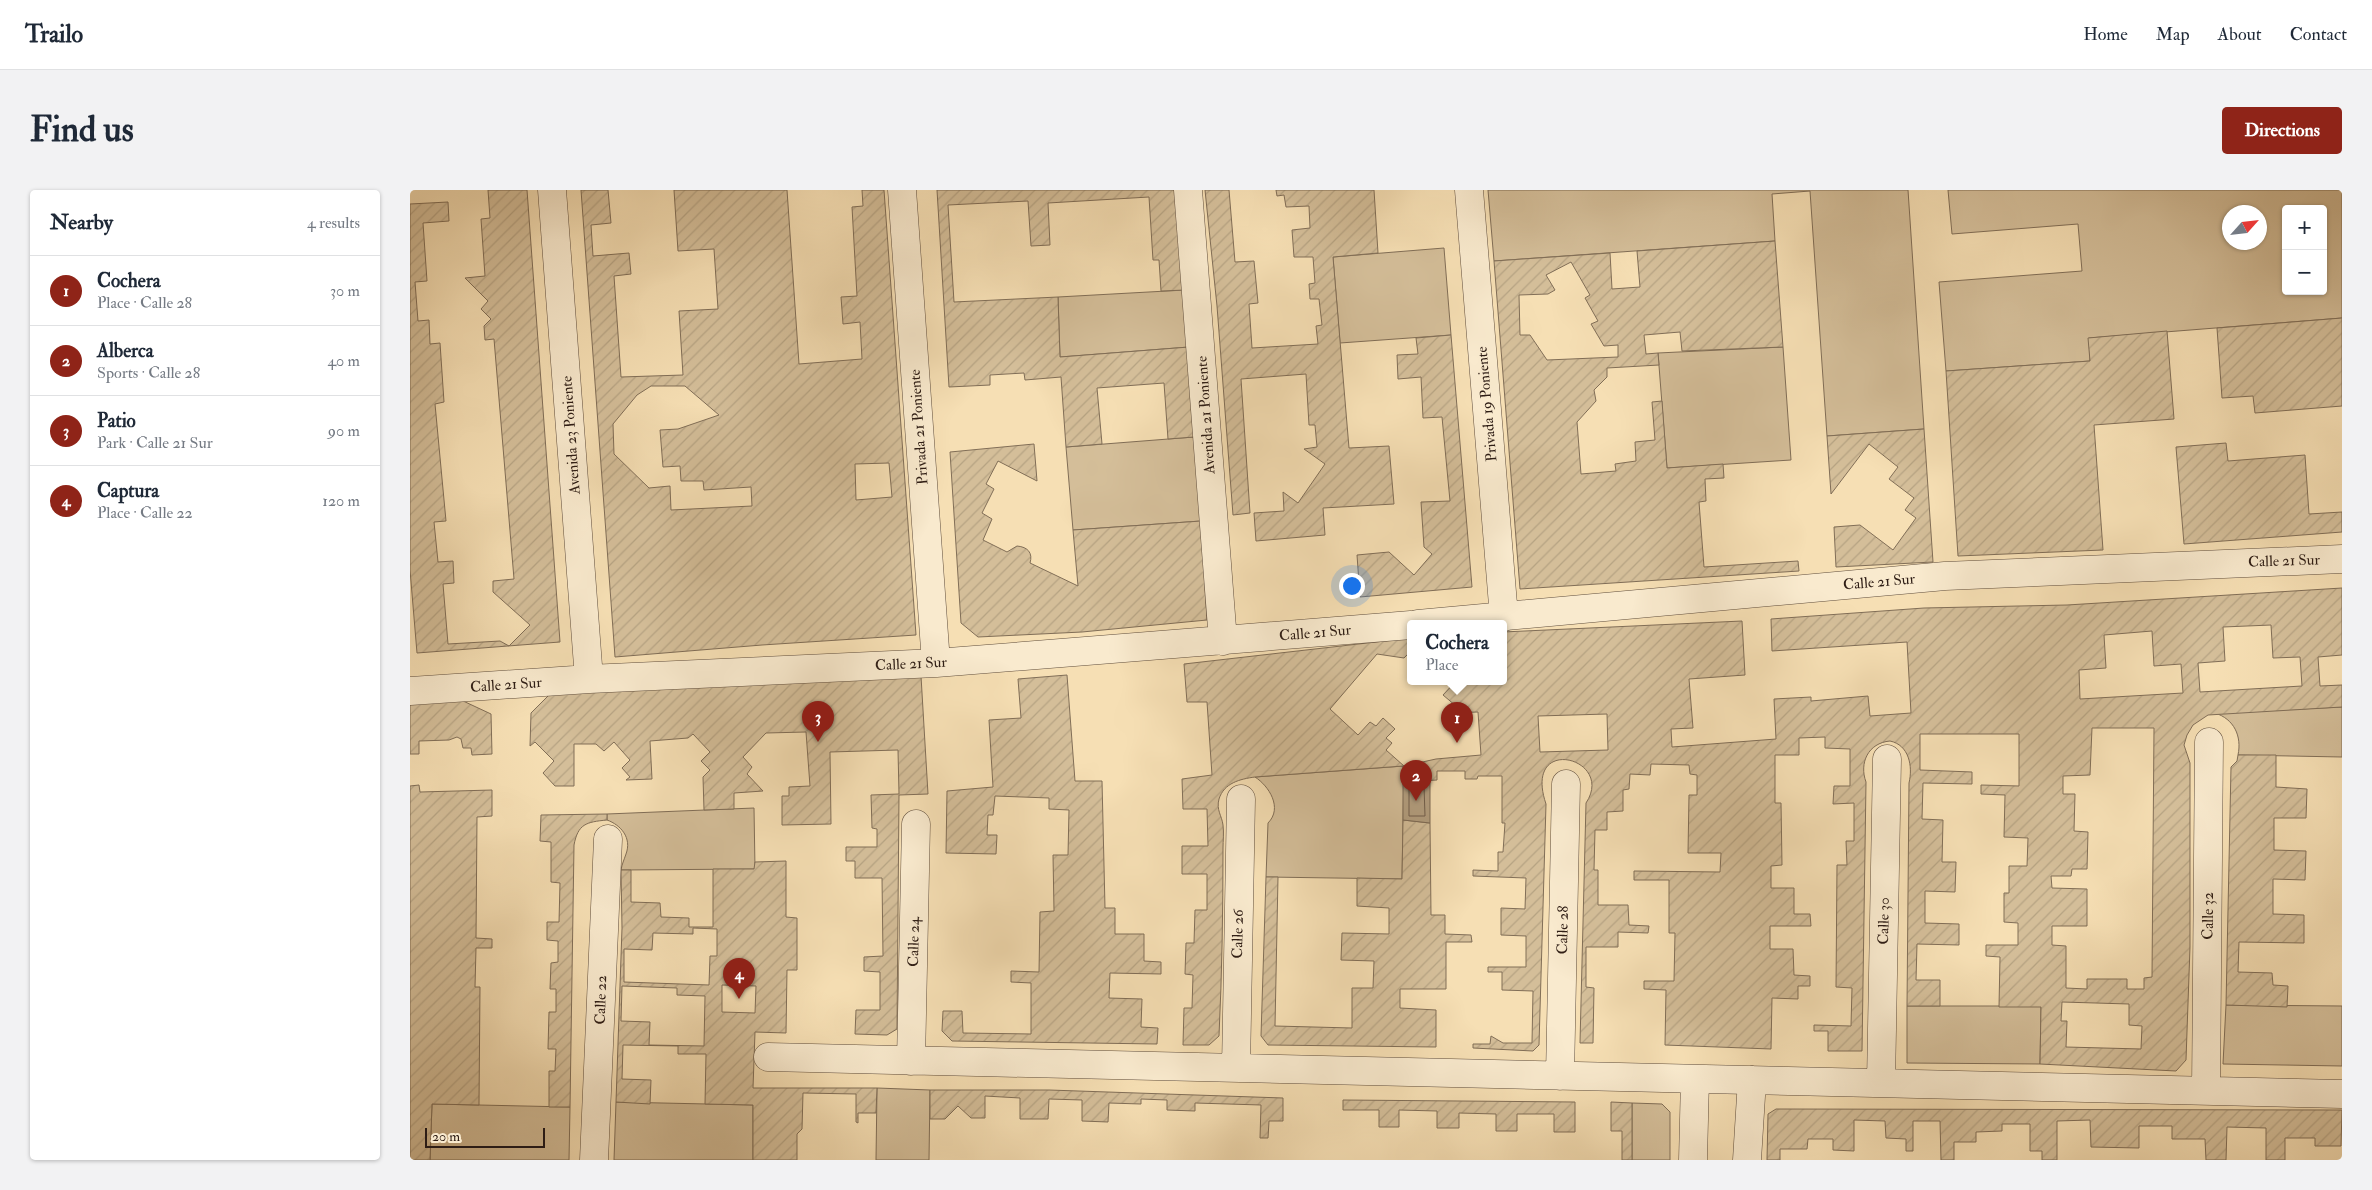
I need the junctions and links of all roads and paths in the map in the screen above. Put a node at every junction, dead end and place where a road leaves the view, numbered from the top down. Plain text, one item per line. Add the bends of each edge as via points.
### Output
1 (552, 190) edge
2 (902, 190) edge
3 (1188, 190) edge
4 (1469, 190) edge
5 (2342, 559) edge
6 (1504, 617) junction
7 (1467, 620) edge
8 (1407, 625) edge
9 (1223, 640) junction
10 (936, 663) junction
11 (589, 679) junction
12 (410, 691) edge
13 (2209, 742) dead end
14 (1887, 759) dead end
15 (1566, 784) dead end
16 (1240, 799) dead end
17 (916, 824) dead end
18 (608, 839) dead end
19 (768, 1057) dead end
20 (911, 1061) junction
21 (1236, 1068) junction
22 (1560, 1076) junction
23 (1695, 1079) junction
24 (1752, 1080) junction
25 (1881, 1083) junction
26 (2206, 1090) junction
27 (2342, 1094) edge
28 (594, 1160) edge
29 (1693, 1160) edge
30 (1747, 1160) edge

1 - 11 street, Avenida 23 Poniente
2 - 10 street, Privada 21 Poniente
3 - 9 street, Avenida 21 Poniente
4 - 6 street, Privada 19 Poniente
5 - 6 street, Calle 21 Sur via 1945,576
6 - 7 street, Calle 21 Sur
8 - 9 street, Calle 21 Sur
9 - 10 street, Calle 21 Sur
10 - 11 street, Calle 21 Sur
11 - 12 street, Calle 21 Sur
13 - 26 street, Calle 32
14 - 25 street, Calle 30
15 - 22 street, Calle 28
16 - 21 street, Calle 26
17 - 20 street, Calle 24
18 - 28 street, Calle 22
19 - 20 street
20 - 21 street
21 - 22 street
22 - 23 street
23 - 24 street
23 - 29 street
24 - 25 street
24 - 30 street
25 - 26 street
26 - 27 street

